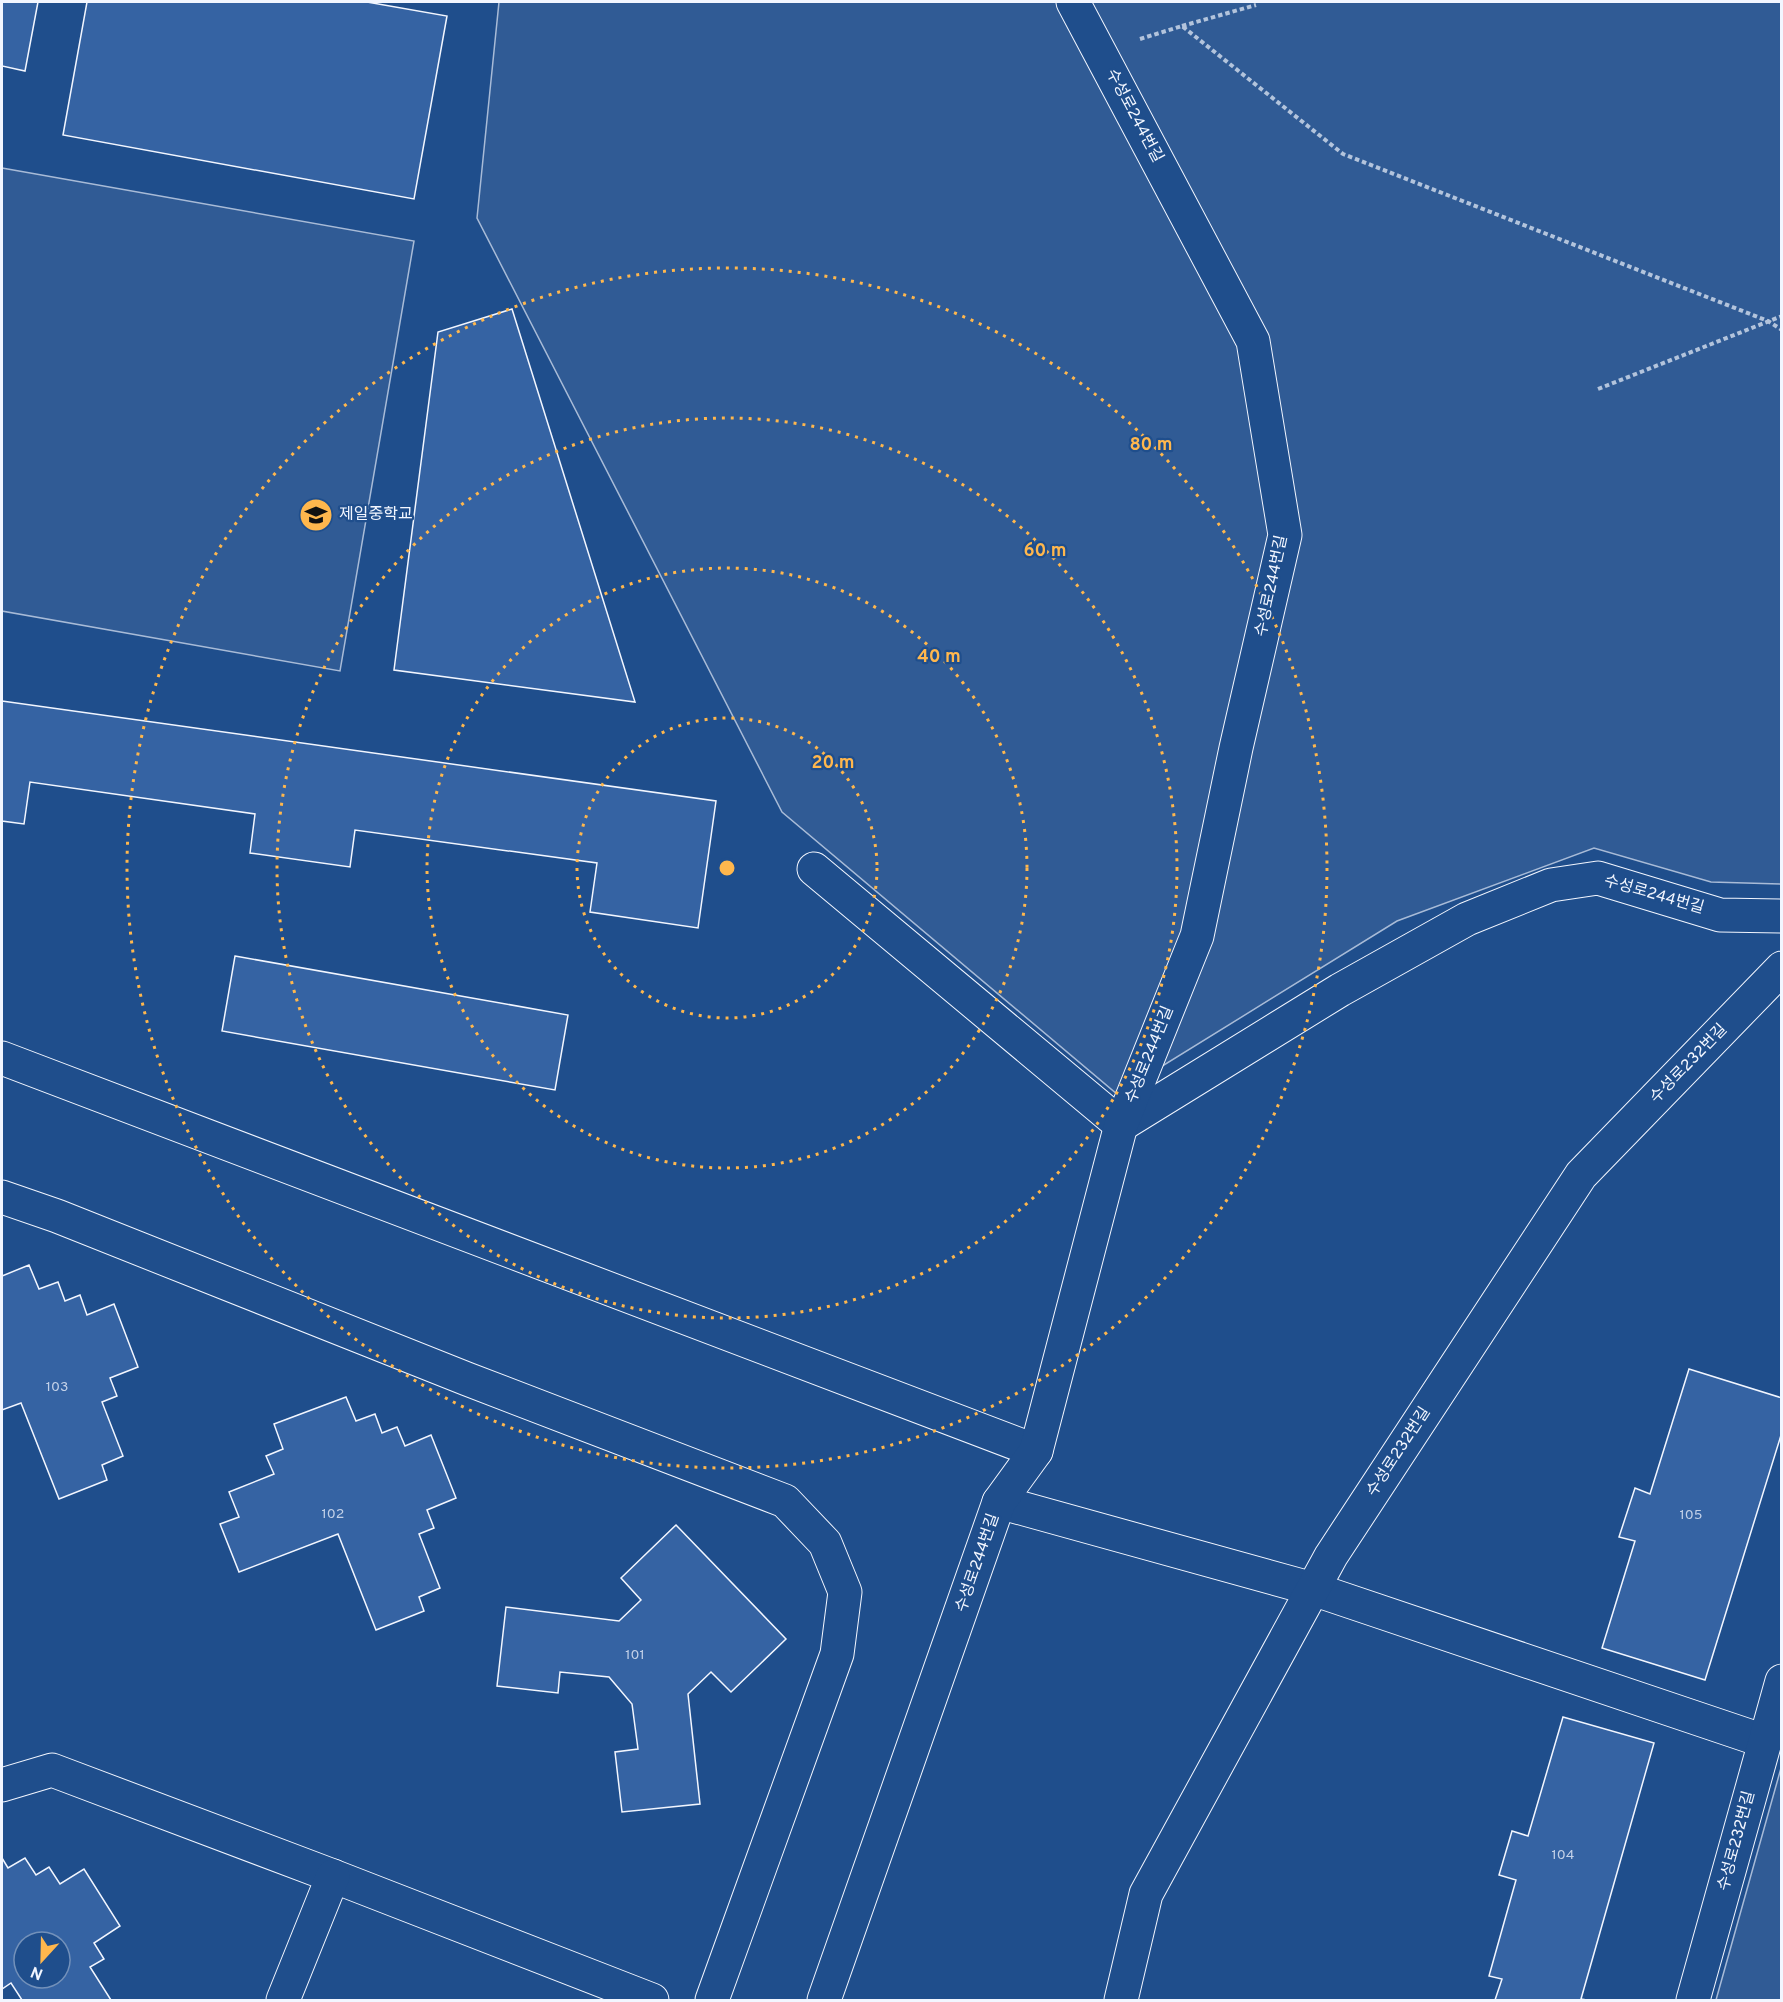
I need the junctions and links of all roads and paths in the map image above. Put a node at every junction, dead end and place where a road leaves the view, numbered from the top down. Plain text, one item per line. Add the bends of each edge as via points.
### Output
1 (1073, 2) edge
2 (1256, 4) dead end
3 (1182, 26) junction
4 (1100, 52) junction
5 (1782, 316) edge
6 (1768, 321) junction
7 (1782, 330) edge
8 (1598, 389) dead end
9 (814, 869) dead end
10 (1782, 915) edge
11 (1782, 968) edge
12 (2, 1058) edge
13 (1121, 1125) junction
14 (2, 1197) edge
15 (1036, 1451) junction
16 (999, 1502) junction
17 (1314, 1589) junction
18 (1782, 1681) edge
19 (1764, 1741) junction
20 (2, 1785) edge
21 (333, 1876) junction
22 (283, 2001) edge
23 (652, 2001) edge
24 (712, 2001) edge
25 (824, 2001) edge
26 (1121, 2001) edge
27 (1693, 2001) edge

1 - 4 street, 수성로244번길
2 - 3 path
3 - 4 path
3 - 6 path via 1343,154
4 - 13 street, 수성로244번길 via 1253,341 1286,535 1197,936
5 - 6 path
6 - 7 path
6 - 8 path
9 - 13 street, 수성로244번길
10 - 13 street, 수성로244번길 via 1720,915 1598,878 1551,885 1467,920 1340,990
11 - 17 street, 수성로232번길 via 1581,1175 1331,1556
12 - 15 street
13 - 15 street, 수성로244번길
14 - 24 street via 784,1501 825,1543 845,1592 837,1654
15 - 16 street, 수성로244번길
16 - 17 street
16 - 25 street, 수성로244번길
17 - 19 street
17 - 26 street, 수성로232번길 via 1146,1894
18 - 19 street, 수성로232번길
19 - 27 street, 수성로232번길
20 - 21 street via 52,1770
21 - 22 street
21 - 23 street

